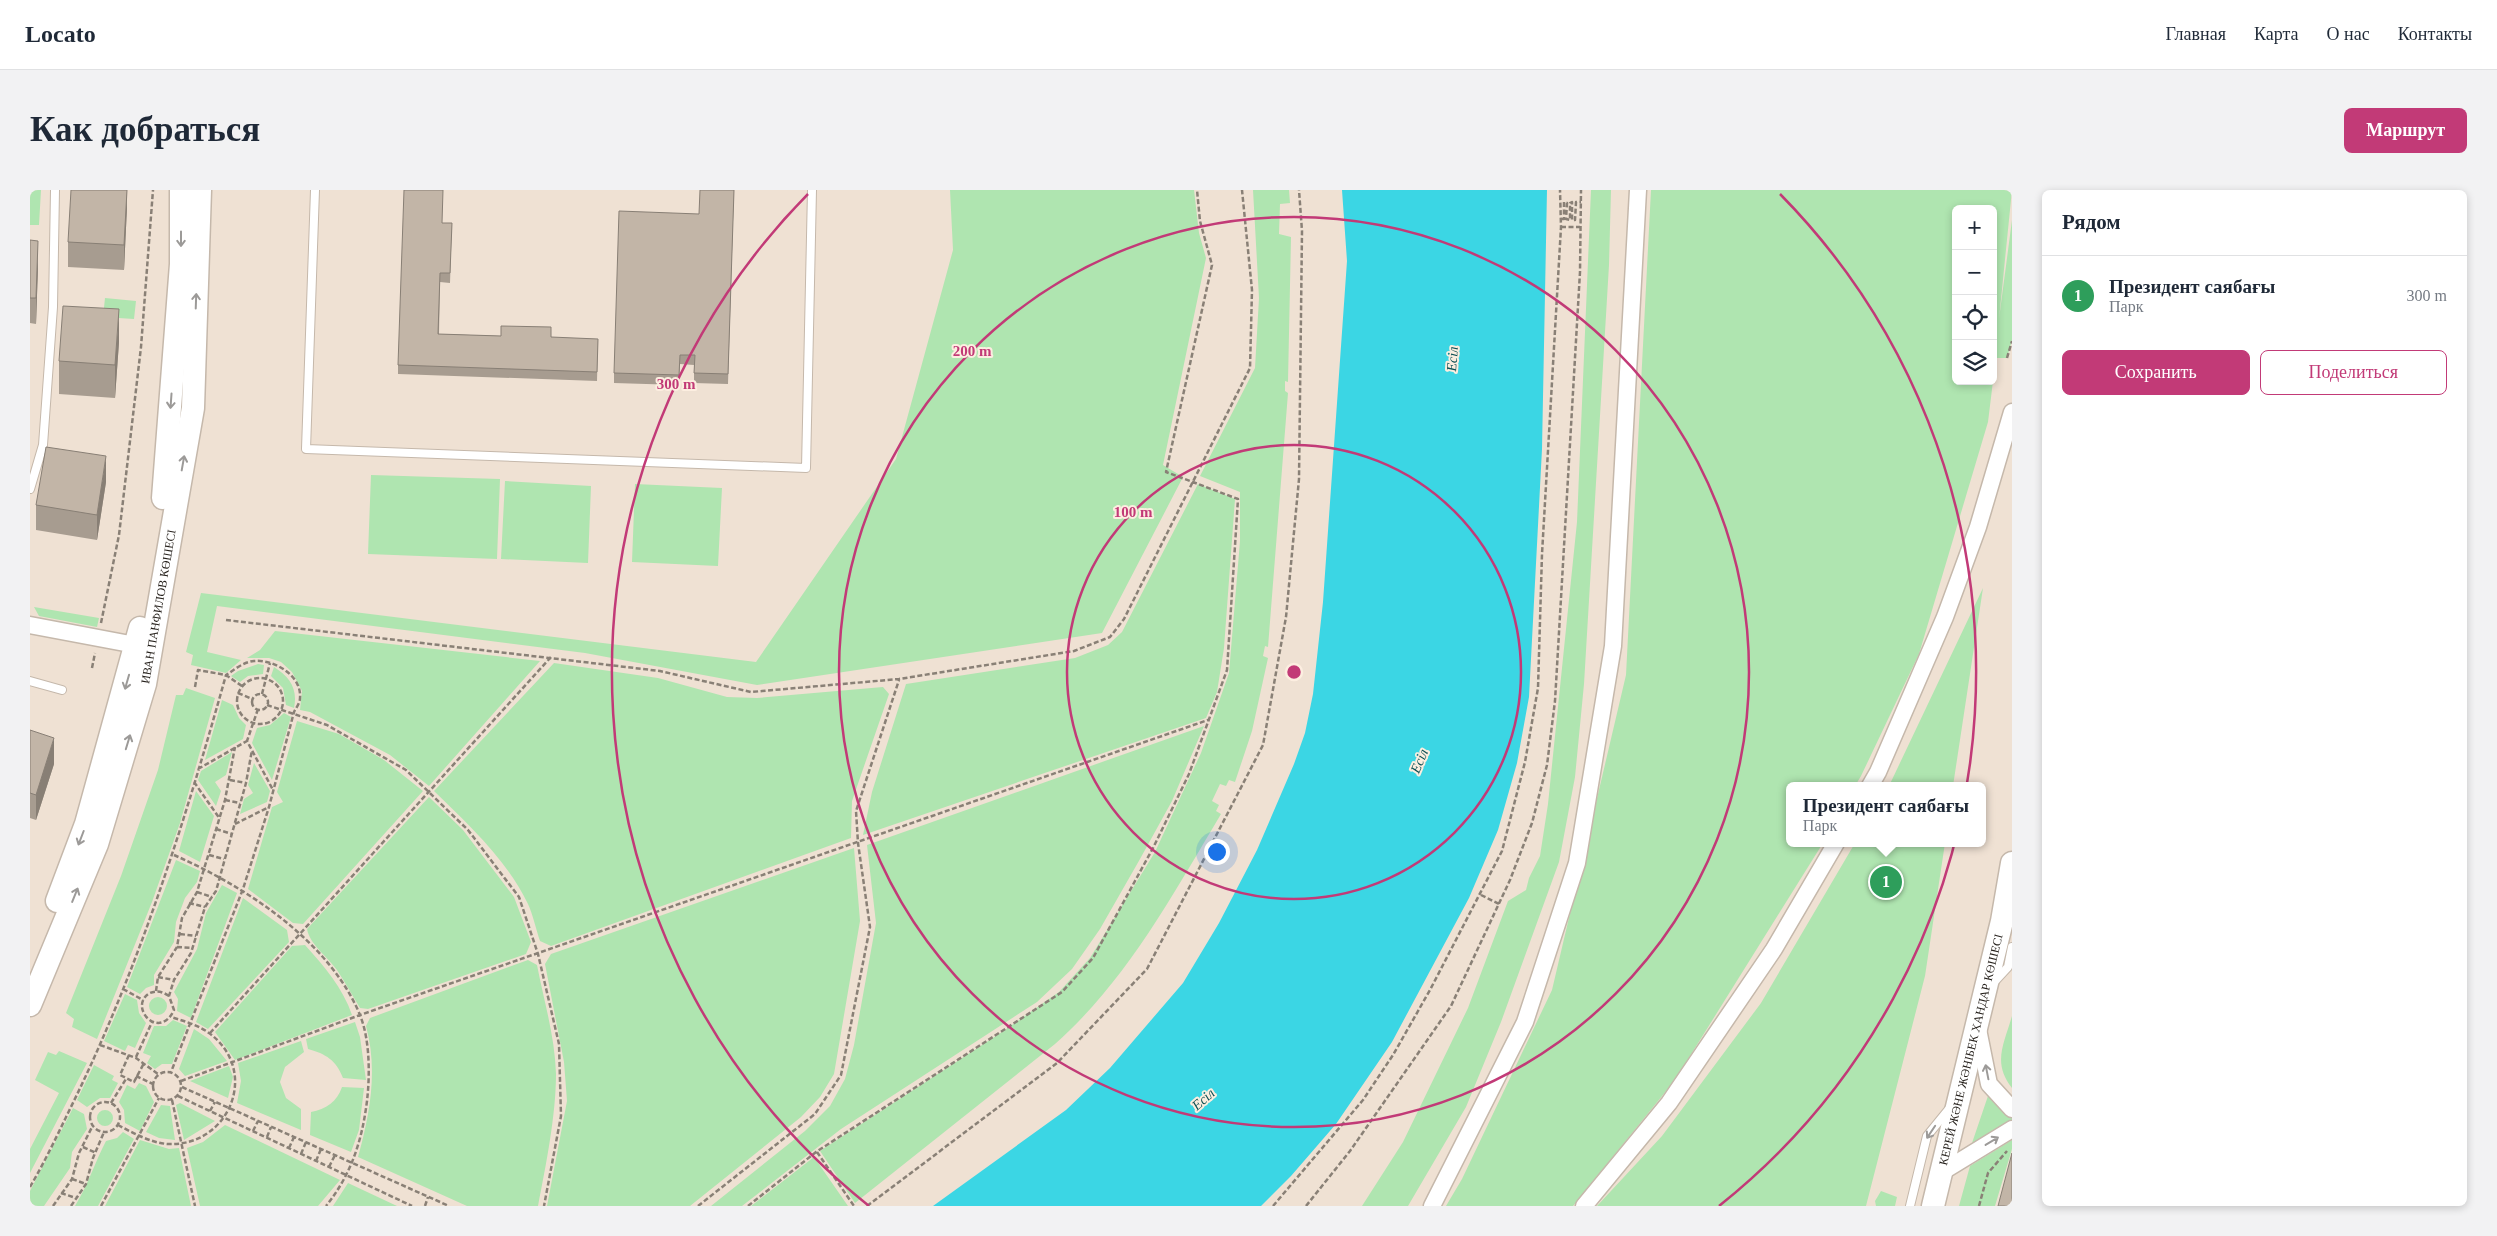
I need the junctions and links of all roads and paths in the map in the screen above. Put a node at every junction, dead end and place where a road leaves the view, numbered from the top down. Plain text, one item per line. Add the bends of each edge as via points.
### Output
1 (55, 190) edge
2 (152, 190) edge
3 (182, 190) edge
4 (200, 190) edge
5 (315, 190) edge
6 (812, 190) edge
7 (1197, 190) edge
8 (1242, 190) edge
9 (1299, 190) edge
10 (1560, 190) edge
11 (1581, 190) edge
12 (1638, 190) edge
13 (1581, 202) junction
14 (1561, 219) junction
15 (1580, 227) junction
16 (1561, 228) junction
17 (2012, 341) edge
18 (2007, 358) dead end
19 (2012, 412) edge
20 (1193, 480) junction
21 (30, 489) edge
22 (226, 620) dead end
23 (30, 625) edge
24 (98, 638) junction
25 (144, 646) junction
26 (551, 657) junction
27 (270, 663) junction
28 (92, 668) dead end
29 (226, 676) junction
30 (266, 678) junction
31 (899, 679) junction
32 (30, 681) edge
33 (242, 686) junction
34 (194, 687) dead end
35 (62, 690) dead end
36 (238, 693) junction
37 (262, 694) junction
38 (252, 699) junction
39 (267, 705) junction
40 (258, 709) junction
41 (282, 709) junction
42 (294, 712) junction
43 (1208, 720) junction
44 (254, 724) junction
45 (247, 742) junction
46 (235, 747) junction
47 (252, 750) junction
48 (198, 769) junction
49 (230, 779) junction
50 (194, 782) junction
51 (1872, 782) edge
52 (246, 783) junction
53 (273, 791) junction
54 (429, 791) junction
55 (225, 800) junction
56 (240, 803) junction
57 (269, 807) junction
58 (220, 819) junction
59 (234, 824) junction
60 (216, 829) junction
61 (232, 834) junction
62 (858, 843) junction
63 (1834, 847) edge
64 (174, 854) junction
65 (209, 855) junction
66 (224, 859) junction
67 (2012, 863) edge
68 (204, 868) junction
69 (219, 876) junction
70 (243, 889) junction
71 (197, 892) junction
72 (1481, 894) junction
73 (212, 896) junction
74 (189, 903) junction
75 (1499, 904) junction
76 (205, 907) junction
77 (180, 934) junction
78 (298, 934) junction
79 (196, 936) junction
80 (178, 947) junction
81 (2012, 947) edge
82 (193, 948) junction
83 (538, 954) junction
84 (30, 965) edge
85 (158, 976) junction
86 (174, 980) junction
87 (123, 990) junction
88 (156, 991) junction
89 (1985, 992) junction
90 (169, 996) junction
91 (143, 1000) junction
92 (30, 1005) edge
93 (171, 1016) junction
94 (360, 1016) junction
95 (152, 1022) junction
96 (192, 1024) junction
97 (1977, 1026) junction
98 (210, 1033) junction
99 (100, 1044) junction
100 (129, 1055) junction
101 (136, 1058) junction
102 (233, 1063) junction
103 (144, 1064) junction
104 (171, 1072) junction
105 (158, 1074) junction
106 (136, 1076) junction
107 (126, 1078) junction
108 (181, 1081) junction
109 (153, 1084) junction
110 (182, 1087) junction
111 (1961, 1094) junction
112 (178, 1096) junction
113 (159, 1098) junction
114 (172, 1100) junction
115 (215, 1102) junction
116 (111, 1103) junction
117 (229, 1108) junction
118 (2012, 1109) edge
119 (210, 1111) junction
120 (225, 1118) junction
121 (258, 1121) junction
122 (93, 1125) junction
123 (118, 1125) junction
124 (271, 1127) junction
125 (2012, 1129) edge
126 (253, 1131) junction
127 (104, 1132) junction
128 (139, 1135) junction
129 (294, 1137) junction
130 (266, 1138) junction
131 (306, 1142) junction
132 (182, 1143) junction
133 (83, 1146) junction
134 (2012, 1146) edge
135 (289, 1148) junction
136 (322, 1149) junction
137 (816, 1152) junction
138 (96, 1154) junction
139 (301, 1154) junction
140 (335, 1155) junction
141 (316, 1161) junction
142 (352, 1163) junction
143 (329, 1167) junction
144 (1942, 1172) junction
145 (347, 1176) junction
146 (72, 1179) junction
147 (86, 1184) junction
148 (30, 1187) edge
149 (62, 1193) junction
150 (428, 1197) junction
151 (76, 1198) junction
152 (440, 1202) junction
153 (53, 1206) edge
154 (71, 1206) edge
155 (101, 1206) edge
156 (195, 1206) edge
157 (326, 1206) edge
158 (412, 1206) edge
159 (425, 1206) edge
160 (439, 1206) edge
161 (449, 1206) edge
162 (544, 1206) edge
163 (698, 1206) edge
164 (748, 1206) edge
165 (854, 1206) edge
166 (867, 1206) edge
167 (1273, 1206) edge
168 (1306, 1206) edge
169 (1432, 1206) edge
170 (1584, 1206) edge
171 (1910, 1206) edge
172 (1933, 1206) edge
173 (1980, 1206) edge

1 - 21 lane via 53,307 43,445
2 - 24 path via 141,347 119,535
3 -> 25 street, ИВАН ПАНФИЛОВ КӨШЕСІ via 181,264 165,490
25 -> 4 street, ИВАН ПАНФИЛОВ КӨШЕСІ via 192,408
5 - 6 lane via 306,449 806,468
7 - 20 path via 1200,221 1212,265 1166,472
8 - 20 path via 1252,290 1250,368
9 - 166 path via 1302,231 1299,479 1286,617 1263,745 1147,969 1057,1063
10 - 14 path
11 - 13 path
12 - 169 street via 1613,646 1577,863 1525,1022
13 - 14 path via 1576,202 1575,220 1572,220 1572,202 1570,220 1566,219 1567,202 1564,202 1564,219
13 - 15 path
14 - 16 path
15 - 16 path
15 - 75 path via 1555,701 1547,764 1532,823
16 - 72 path via 1542,554 1538,688 1525,762 1502,851
17 - 18 path
19 - 51 street via 1978,527 1945,617
20 - 31 path via 1124,619 1110,636 1074,651
20 - 43 path via 1238,499 1226,670
22 - 26 path
23 - 24 street
24 - 25 street
24 - 28 path
25 -> 84 street, ИВАН ПАНФИЛОВ КӨШЕСІ via 86,824
92 -> 25 street, ИВАН ПАНФИЛОВ КӨШЕСІ via 96,844 145,684
26 - 31 path via 660,671 751,692
26 - 54 path
27 - 29 path via 252,661
27 - 30 path
27 - 42 path via 282,667 298,687 300,699
29 - 33 path
29 - 34 path via 198,670
29 - 48 path
30 - 33 path via 249,680
30 - 37 path
30 - 41 path via 280,690
31 - 62 path via 856,811
32 - 35 lane
33 - 36 path
36 - 38 path
36 - 44 path via 238,711
37 - 38 path via 256,694
37 - 39 path via 267,698
38 - 40 path
39 - 40 path
39 - 41 path
40 - 44 path
41 - 42 path
41 - 44 path via 275,719 265,724
42 - 53 path
42 - 54 path via 362,743 406,770
43 - 62 path
43 - 137 path via 1189,774 1093,958 1062,992
44 - 45 path
45 - 46 path
45 - 47 path
46 - 48 path
46 - 49 path
47 - 52 path
47 - 53 path
48 - 50 path
49 - 52 path
49 - 55 path
50 - 58 path
50 - 64 path
52 - 56 path
53 - 57 path
54 - 78 path
54 - 83 path via 468,830 519,897
55 - 56 path
55 - 58 path
56 - 59 path
57 - 59 path
57 - 70 path
58 - 60 path
59 - 61 path
60 - 61 path
60 - 65 path
61 - 66 path
62 - 83 path
62 - 163 path via 870,926 841,1075 815,1114
63 - 170 street via 1774,949 1669,1103
64 - 68 path
64 - 87 path
65 - 66 path
65 - 68 path
66 - 69 path
67 - 89 street, КЕРЕЙ ЖӘНЕ ЖӘНІБЕК ХАНДАР КӨШЕСІ
68 - 69 path
68 - 71 path
69 - 70 path
69 - 73 path
70 - 78 path
70 - 96 path
71 - 73 path
71 - 74 path
72 - 75 path
72 - 167 path via 1430,990 1363,1100
73 - 76 path
74 - 76 path
74 - 77 path via 182,918
75 - 168 path via 1450,1006 1350,1151
76 - 79 path
77 - 79 path
77 - 80 path
78 - 94 path via 333,970
78 - 98 path
79 - 82 path
80 - 82 path
80 - 85 path
81 - 89 lane via 2008,967
82 - 86 path
83 - 94 path
83 - 162 path via 559,1044 561,1116
85 - 86 path
85 - 88 path
86 - 90 path
87 - 91 path
87 - 99 path
88 - 90 path
88 - 91 path
89 - 97 street, КЕРЕЙ ЖӘНЕ ЖӘНІБЕК ХАНДАР КӨШЕСІ
90 - 93 path via 174,1010
91 - 95 path via 145,1017
93 - 95 path via 166,1021
93 - 96 path
94 - 102 path
94 - 142 path via 368,1084 363,1132
95 - 101 path
96 - 98 path
96 - 104 path
97 - 111 street, КЕРЕЙ ЖӘНЕ ЖӘНІБЕК ХАНДАР КӨШЕСІ
118 -> 97 street via 1989,1084
98 - 102 path
99 - 100 path
99 - 148 path
100 - 101 path
100 - 107 path via 120,1075
101 - 103 path
102 - 108 path
102 - 117 path via 236,1088
103 - 105 path
103 - 106 path
104 - 105 path
104 - 108 path
105 - 109 path
106 - 107 path via 134,1082
106 - 109 path
107 - 116 path
108 - 110 path
109 - 113 path
110 - 112 path
110 - 115 path
111 - 144 street, КЕРЕЙ ЖӘНЕ ЖӘНІБЕК ХАНДАР КӨШЕСІ
111 -> 171 lane via 1927,1136
112 - 114 path
112 - 119 path
113 - 114 path
113 - 128 path
114 - 132 path
115 - 117 path
115 - 119 path
116 - 122 path via 104,1102 92,1111
116 - 123 path via 118,1109
117 - 120 path
117 - 121 path
119 - 120 path
120 - 126 path
120 - 132 path via 210,1132
121 - 124 path
121 - 126 path
122 - 127 path
122 - 133 path
123 - 127 path
123 - 128 path
124 - 129 path
124 - 130 path
144 -> 125 street
126 - 130 path
127 - 138 path
128 - 132 path via 158,1142
128 - 155 path
129 - 131 path
129 - 135 path
130 - 135 path
131 - 136 path
131 - 139 path
132 - 156 path
133 - 138 path
133 - 146 path
134 - 173 path via 1988,1173
135 - 139 path
136 - 140 path
136 - 141 path
137 - 164 path
137 - 165 path
138 - 147 path
139 - 141 path
140 - 142 path
140 - 143 path
141 - 143 path
142 - 145 path
142 - 150 path
143 - 145 path
144 - 172 street, КЕРЕЙ ЖӘНЕ ЖӘНІБЕК ХАНДАР КӨШЕСІ
145 - 157 path
145 - 158 path
146 - 147 path
146 - 149 path
147 - 151 path
149 - 151 path
149 - 153 path
150 - 152 path
150 - 159 path
151 - 154 path
152 - 160 path
152 - 161 path

